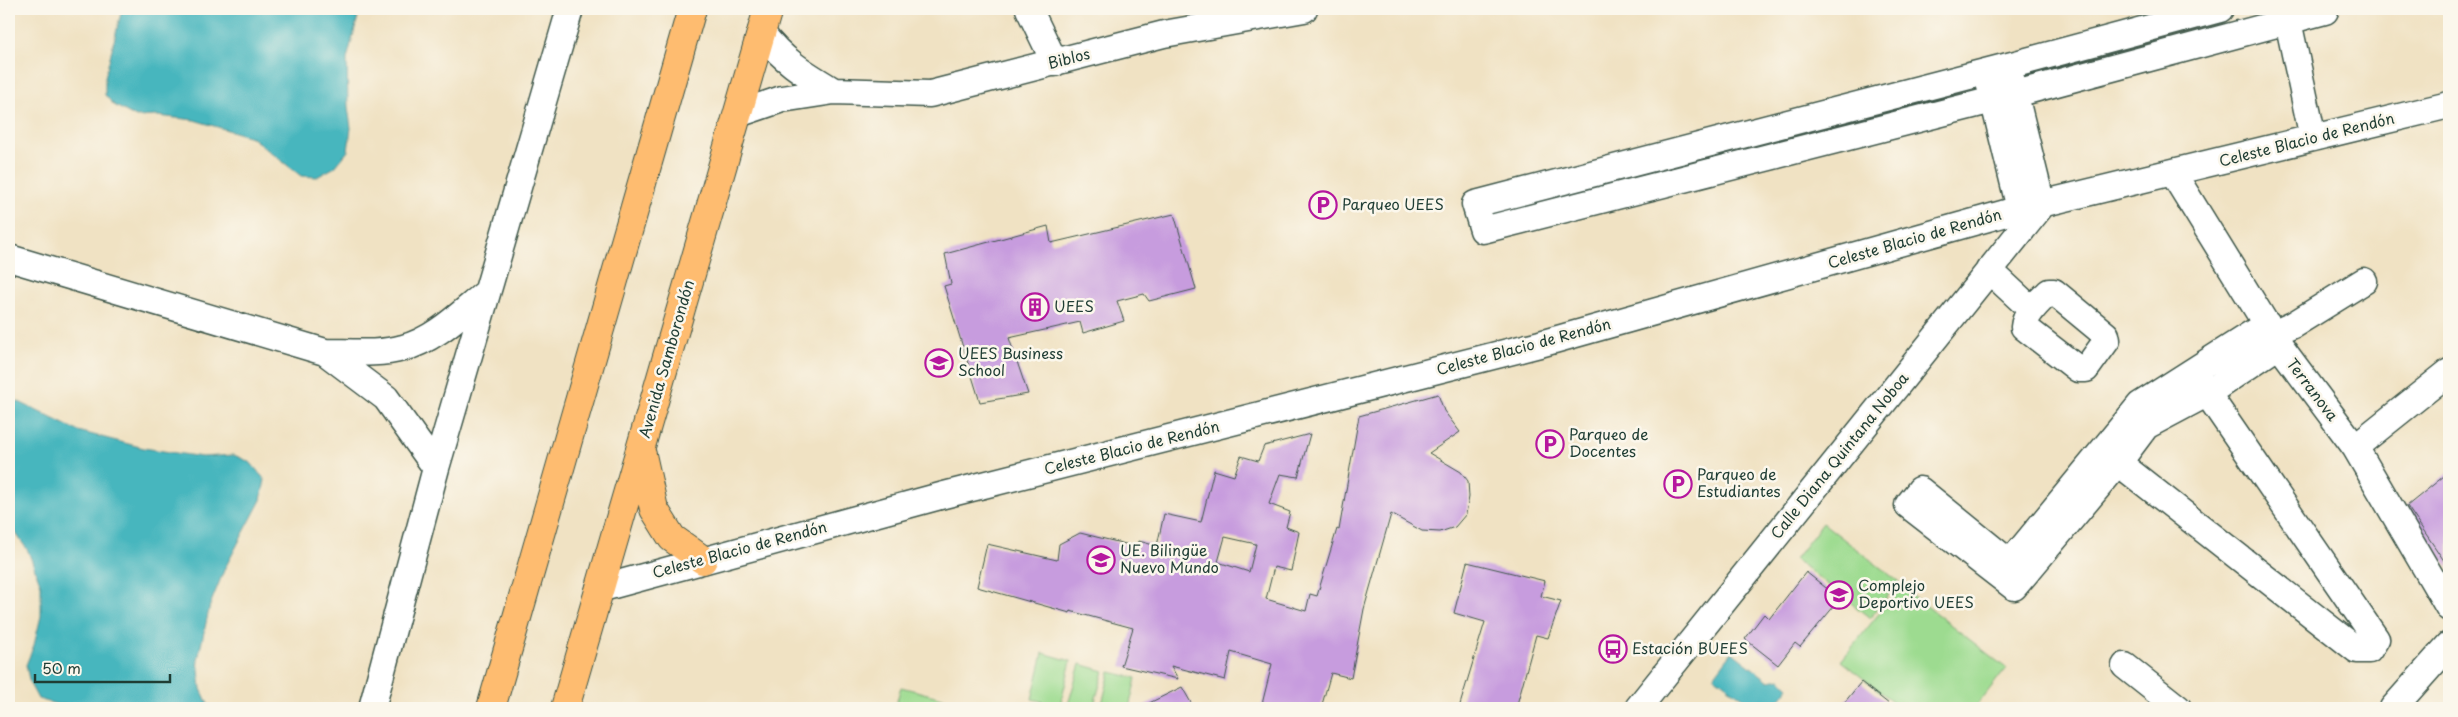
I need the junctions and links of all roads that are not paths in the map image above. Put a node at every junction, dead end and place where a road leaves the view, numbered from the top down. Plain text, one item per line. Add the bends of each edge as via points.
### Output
1 (570, 9) edge
2 (692, 9) edge
3 (1029, 9) edge
4 (1304, 9) edge
5 (2218, 9) edge
6 (2324, 9) edge
7 (765, 21) edge
8 (2288, 21) junction
9 (2126, 34) junction
10 (2223, 38) junction
11 (2134, 61) junction
12 (1055, 63) junction
13 (1997, 69) junction
14 (834, 91) junction
15 (2004, 96) junction
16 (1879, 100) junction
17 (2449, 105) edge
18 (738, 114) junction
19 (1787, 123) junction
20 (1886, 126) junction
21 (2313, 138) junction
22 (1695, 147) junction
23 (1796, 150) junction
24 (1608, 169) junction
25 (2173, 173) junction
26 (1702, 174) junction
27 (1616, 196) junction
28 (2031, 207) junction
29 (9, 258) edge
30 (1989, 270) junction
31 (2364, 281) dead end
32 (486, 293) junction
33 (2032, 310) dead end
34 (2273, 334) junction
35 (326, 352) junction
36 (2192, 372) junction
37 (2449, 372) edge
38 (2208, 393) junction
39 (2355, 447) junction
40 (641, 451) junction
41 (2111, 456) junction
42 (436, 468) junction
43 (704, 560) junction
44 (599, 589) junction
45 (2449, 608) edge
46 (2449, 645) edge
47 (2125, 666) dead end
48 (372, 708) edge
49 (491, 708) edge
50 (565, 708) edge
51 (1638, 708) edge
52 (2178, 708) edge
53 (2394, 708) edge

1 - 32 street
2 - 49 highway
3 - 12 street
4 - 12 street, Biblos via 1164,34
5 - 9 street
5 - 10 street
6 - 8 street
7 - 14 street, Biblos via 775,50 792,66
7 - 18 highway, Avenida Samborondón
8 - 10 street
8 - 21 street
9 - 11 street
9 - 13 street
10 - 11 street
11 - 15 street
12 - 14 street, Biblos via 930,94
13 - 15 street
13 - 16 street
14 - 18 street, Biblos via 782,99
15 - 20 street
15 - 28 street
16 - 19 street
16 - 20 street
17 - 21 street, Celeste Blacio de Rendón
18 - 40 highway, Avenida Samborondón
19 - 22 street
19 - 23 street
20 - 23 street
21 - 25 street, Celeste Blacio de Rendón
22 - 24 street
22 - 26 street
23 - 26 street
24 - 27 street
24 - 27 street via 1474,204 1483,230
25 - 28 street, Celeste Blacio de Rendón
25 - 34 street, Terranova
26 - 27 street
28 - 30 street, Calle Diana Quintana Noboa
28 - 43 street, Celeste Blacio de Rendón via 1540,344 944,495
29 - 35 street
30 - 33 street
30 - 51 street, Calle Diana Quintana Noboa
31 - 34 street
32 - 35 street via 424,340 403,348 380,352
32 - 42 street
34 - 36 street
34 - 38 street
34 - 39 street, Terranova
35 - 42 street via 386,398
36 - 38 street
36 - 41 street via 2140,405
37 - 39 street
38 - 41 street via 2146,426
38 - 41 street via 2376,639 2369,650 2357,650
39 - 45 street, Terranova
40 - 43 highway via 654,509 672,538
40 - 44 highway, Avenida Samborondón
41 - 41 street via 2010,563 1920,490 1908,505 2014,587
42 - 48 street
43 - 44 street, Celeste Blacio de Rendón
44 - 50 highway, Avenida Samborondón
46 - 53 street
47 - 52 street

